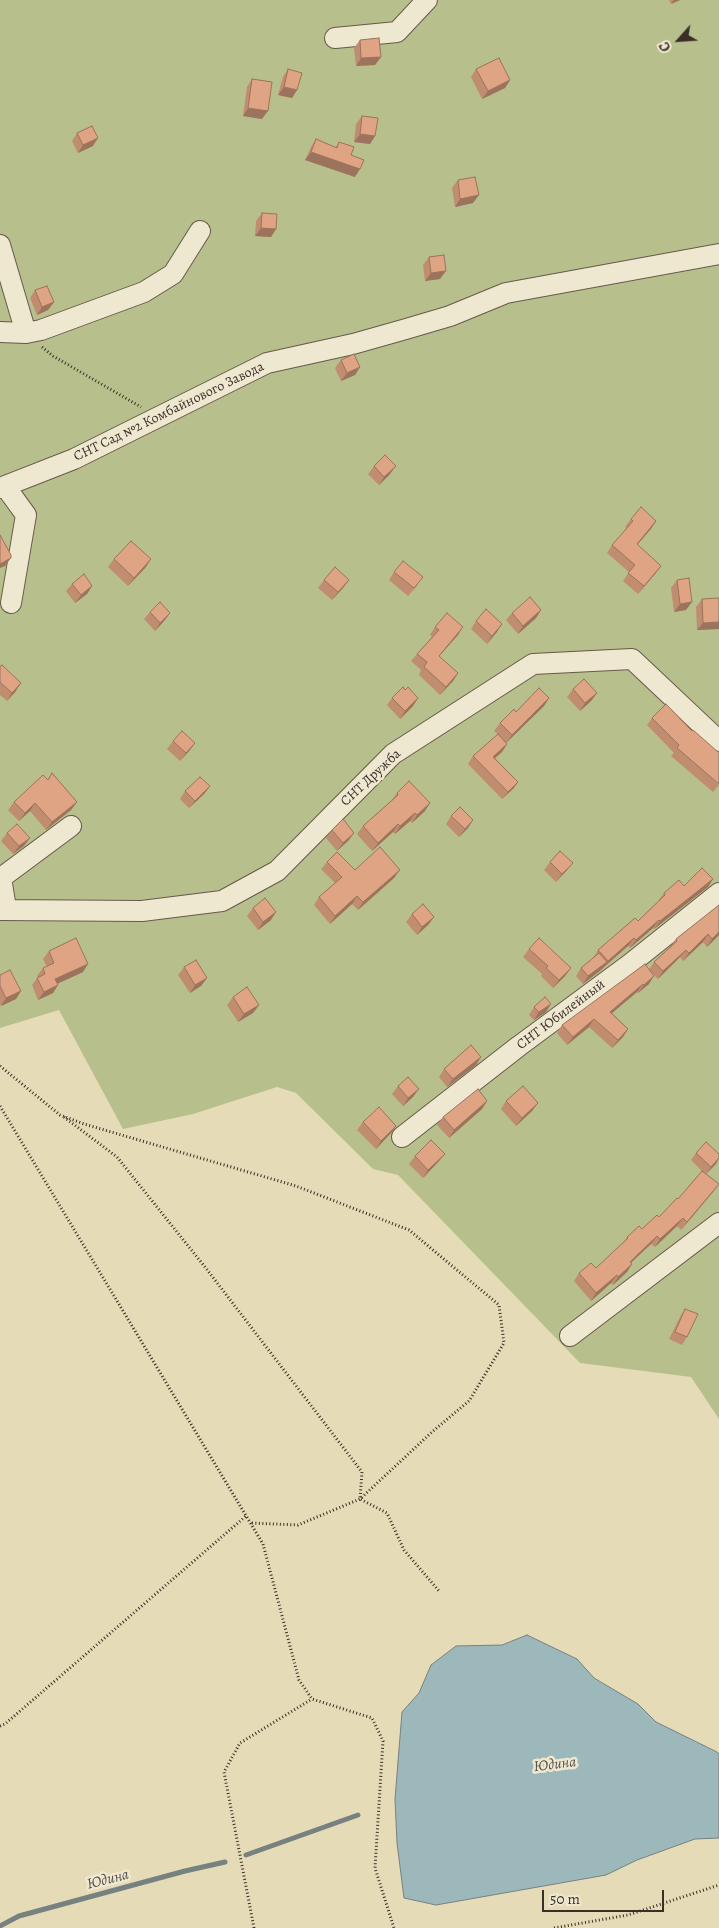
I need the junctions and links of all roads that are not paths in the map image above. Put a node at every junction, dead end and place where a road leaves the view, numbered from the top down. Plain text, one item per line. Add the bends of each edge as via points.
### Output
1 (427, 0) edge
2 (335, 38) dead end
3 (200, 231) dead end
4 (0, 245) edge
5 (719, 254) edge
6 (0, 332) edge
7 (26, 333) junction
8 (3, 487) edge
9 (11, 603) dead end
10 (719, 741) edge
11 (72, 826) dead end
12 (719, 893) edge
13 (3, 909) edge
14 (402, 1137) dead end
15 (719, 1223) edge
16 (570, 1336) dead end

1 - 2 street via 397,32
3 - 7 street via 173,274 144,292
4 - 7 street
5 - 8 street, СНТ Сад №2 Комбайнового Завода via 506,293 415,327 267,363 74,459
6 - 7 street
8 - 9 street via 26,515
10 - 13 street, СНТ Дружба via 632,659 533,664 393,754 277,871 222,901 142,911
11 - 13 street via 1,878
12 - 14 street, СНТ Юбилейный
15 - 16 street

